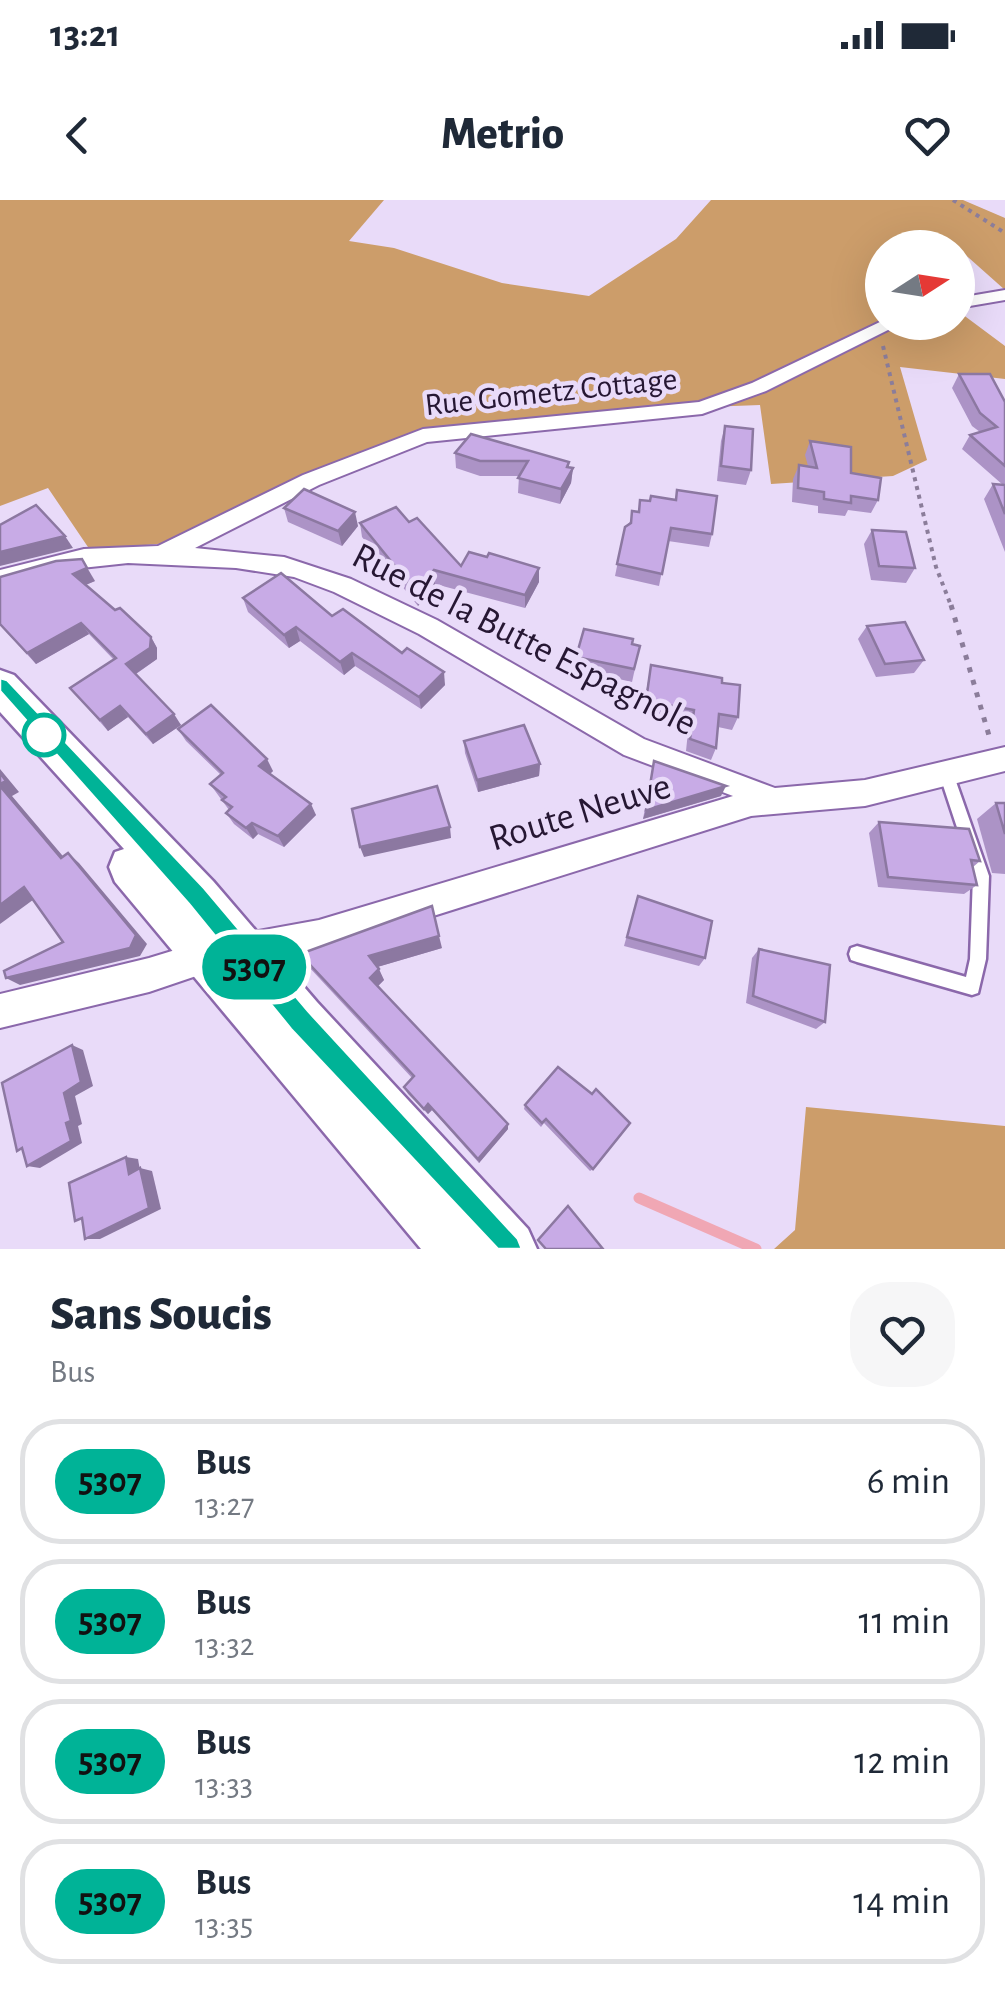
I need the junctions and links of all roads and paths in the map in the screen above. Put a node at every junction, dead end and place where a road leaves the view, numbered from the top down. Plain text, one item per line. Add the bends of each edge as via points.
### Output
1 (952, 200) edge
2 (1005, 233) edge
3 (1005, 294) edge
4 (975, 300) edge
5 (865, 336) edge
6 (889, 340) edge
7 (161, 554) junction
8 (0, 580) edge
9 (0, 686) edge
10 (0, 717) edge
11 (1001, 760) edge
12 (946, 773) junction
13 (772, 801) junction
14 (225, 954) junction
15 (857, 954) dead end
16 (0, 1011) edge
17 (458, 1249) edge
18 (508, 1249) edge

1 - 2 path
3 - 4 street
5 - 7 street, Rue Gometz Cottage via 702,408 423,436 310,480
6 - 11 path via 936,567
7 - 8 street, Rue de la Butte Espagnole via 83,558
7 - 13 street, Rue de la Butte Espagnole via 278,565 331,582 430,629 634,748 746,785
9 - 14 main road via 196,896
10 - 14 main road
11 - 12 street, Route Neuve
12 - 13 street, Route Neuve via 865,793
12 - 15 lane via 981,876 972,987
13 - 14 street, Route Neuve via 630,837 319,936
14 - 16 street, Route Neuve
14 - 17 main road via 268,1032
14 - 18 main road

